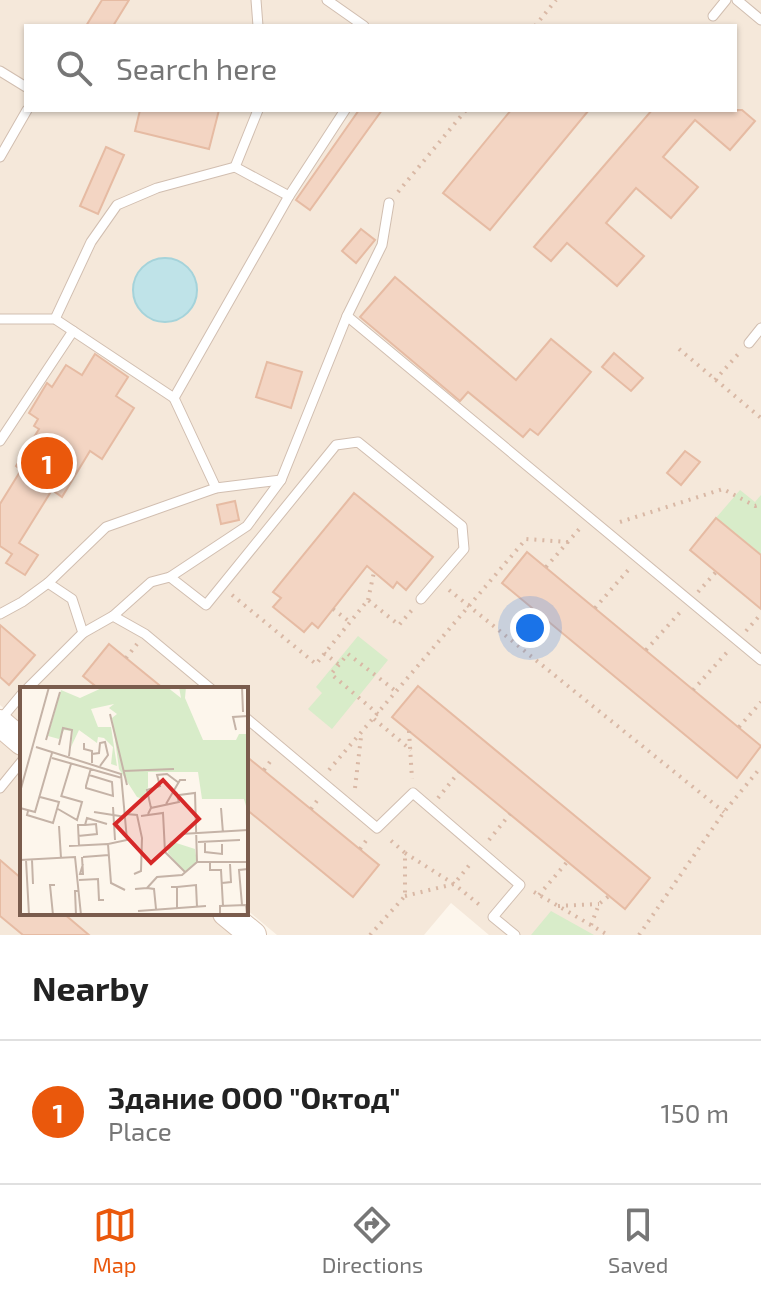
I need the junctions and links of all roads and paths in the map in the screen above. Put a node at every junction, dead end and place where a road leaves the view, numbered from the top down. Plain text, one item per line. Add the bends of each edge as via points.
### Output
1 (256, 0) edge
2 (327, 0) edge
3 (556, 0) edge
4 (726, 0) edge
5 (737, 0) edge
6 (713, 16) dead end
7 (761, 20) edge
8 (258, 24) edge
9 (361, 24) edge
10 (537, 24) edge
11 (0, 71) edge
12 (24, 86) edge
13 (26, 112) edge
14 (257, 112) edge
15 (344, 112) edge
16 (464, 112) edge
17 (0, 157) edge
18 (235, 167) junction
19 (289, 196) junction
20 (389, 203) joint
21 (347, 316) junction
22 (0, 319) edge
23 (55, 319) junction
24 (761, 328) edge
25 (73, 331) junction
26 (749, 343) joint
27 (679, 349) dead end
28 (715, 380) junction
29 (174, 398) junction
30 (761, 418) edge
31 (0, 441) edge
32 (281, 480) junction
33 (216, 488) junction
34 (761, 504) edge
35 (589, 517) junction
36 (602, 528) junction
37 (568, 542) junction
38 (638, 558) junction
39 (546, 567) dead end
40 (374, 572) dead end
41 (170, 577) junction
42 (437, 581) junction
43 (48, 583) junction
44 (221, 587) junction
45 (421, 599) joint
46 (368, 600) junction
47 (469, 606) junction
48 (595, 608) dead end
49 (333, 609) dead end
50 (0, 614) edge
51 (113, 616) junction
52 (350, 622) junction
53 (83, 633) junction
54 (324, 653) junction
55 (761, 660) edge
56 (338, 665) junction
57 (29, 687) edge
58 (209, 687) edge
59 (397, 692) junction
60 (20, 697) edge
61 (761, 702) edge
62 (378, 714) junction
63 (374, 719) junction
64 (248, 720) edge
65 (0, 722) edge
66 (739, 727) dead end
67 (409, 731) dead end
68 (361, 735) junction
69 (20, 740) edge
70 (411, 750) junction
71 (20, 763) edge
72 (761, 767) edge
73 (459, 772) dead end
74 (321, 779) junction
75 (0, 788) edge
76 (413, 793) junction
77 (352, 807) junction
78 (430, 808) junction
79 (724, 812) junction
80 (510, 814) dead end
81 (377, 828) junction
82 (480, 851) junction
83 (405, 853) junction
84 (567, 862) dead end
85 (454, 884) junction
86 (520, 885) junction
87 (539, 895) junction
88 (405, 896) junction
89 (609, 896) dead end
90 (599, 904) junction
91 (557, 906) junction
92 (228, 915) edge
93 (493, 917) junction
94 (591, 925) junction
95 (253, 935) edge
96 (370, 935) edge
97 (515, 935) edge
98 (608, 935) edge
99 (639, 935) edge

1 - 8 lane
2 - 9 lane
3 - 10 path
4 - 6 lane
5 - 7 lane
11 - 12 lane
13 - 17 lane
14 - 18 lane
15 - 19 lane
16 - 20 path
18 - 19 lane
18 - 23 lane via 117,205 91,242
19 - 29 lane
20 - 21 lane via 382,245
21 - 32 lane
21 - 35 lane
22 - 23 lane
23 - 25 lane
24 - 26 lane
25 - 29 lane
25 - 31 lane
26 - 28 path
27 - 28 path
28 - 30 path
29 - 33 lane
32 - 33 lane
32 - 41 lane via 247,526
33 - 43 lane via 106,527
34 - 36 path via 755,506 723,489
35 - 36 lane
35 - 37 path
36 - 38 lane
37 - 39 path
37 - 47 path via 526,539
38 - 48 path
38 - 55 lane
40 - 46 path
41 - 44 lane via 206,605
41 - 51 lane via 151,582
42 - 44 lane via 464,549 462,526 358,442 336,445
42 - 45 lane
42 - 47 path
43 - 50 lane
43 - 53 lane via 72,599
44 - 54 path via 316,664
45 - 46 path via 399,625
46 - 52 path
47 - 59 path
47 - 79 path
49 - 52 path
51 - 53 lane
51 - 58 lane via 145,634
52 - 54 path
53 - 57 lane
54 - 56 path
56 - 59 path via 348,654
56 - 62 path via 331,674
59 - 62 path
60 - 65 lane
61 - 66 path
62 - 63 path
63 - 68 path
63 - 70 path
64 - 74 lane
65 - 69 street
67 - 70 path
68 - 74 path
68 - 77 path
70 - 76 path
71 - 75 lane
72 - 79 path
73 - 78 path
74 - 77 lane
76 - 78 lane
76 - 81 lane
77 - 81 lane
78 - 82 lane
79 - 99 path
80 - 82 path
81 - 83 path
82 - 85 path
82 - 86 lane
83 - 85 path
83 - 88 path
84 - 87 path
85 - 88 path
85 - 93 path
86 - 87 path
86 - 93 lane
87 - 91 path
88 - 96 path
89 - 90 path
90 - 91 path
90 - 94 path
91 - 94 path
92 - 95 street
93 - 97 lane
94 - 98 path

